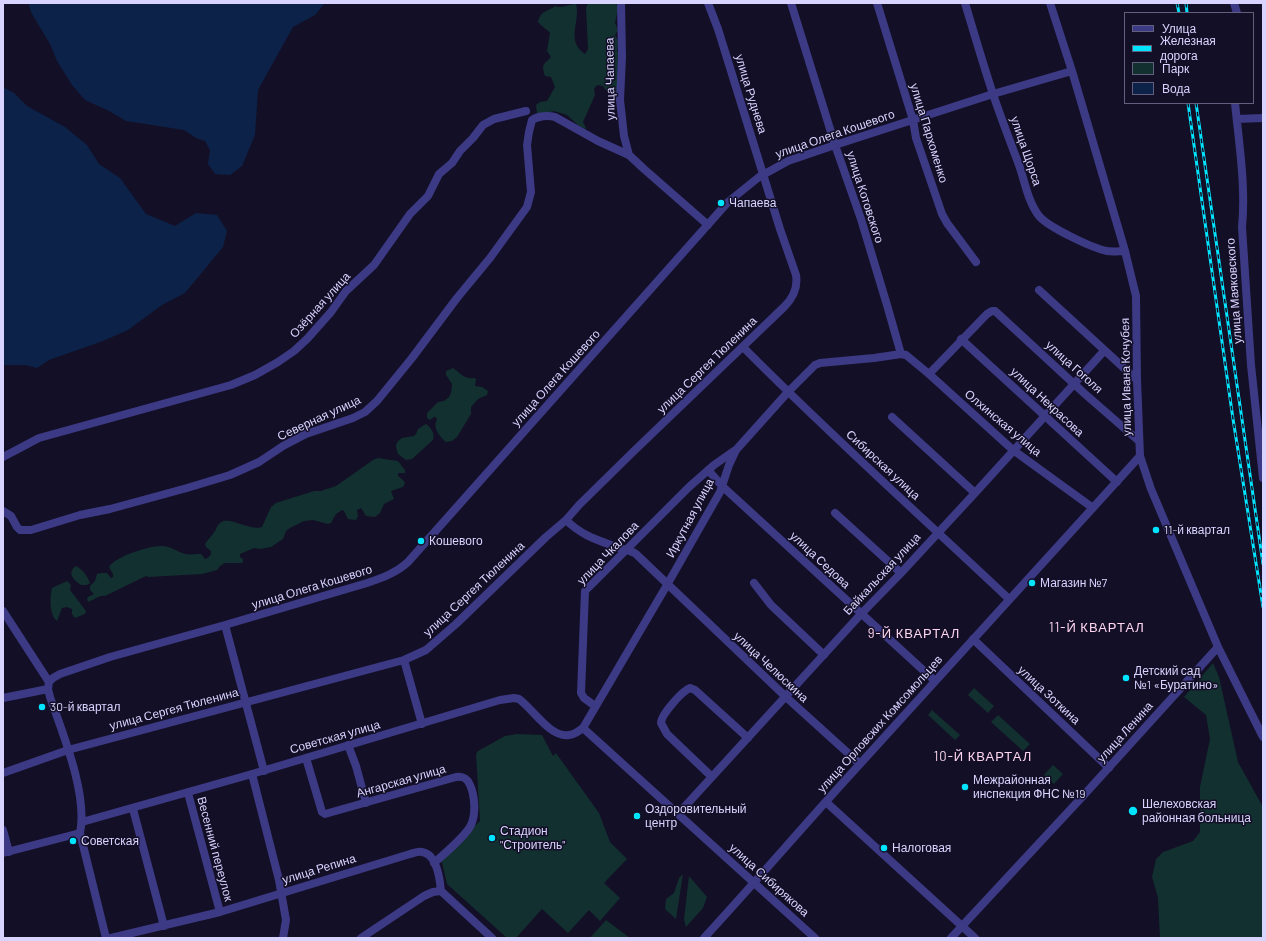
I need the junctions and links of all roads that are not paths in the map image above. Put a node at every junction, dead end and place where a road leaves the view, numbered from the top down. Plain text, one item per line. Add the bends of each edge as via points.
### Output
1 (621, 3) edge
2 (708, 3) edge
3 (791, 3) edge
4 (877, 3) edge
5 (965, 3) edge
6 (1050, 3) edge
7 (1072, 71) junction
8 (993, 94) junction
9 (1235, 104) edge
10 (526, 112) dead end
11 (1263, 118) edge
12 (1237, 119) junction
13 (913, 120) junction
14 (835, 145) junction
15 (629, 155) junction
16 (764, 174) junction
17 (708, 225) junction
18 (1125, 251) junction
19 (976, 262) dead end
20 (796, 284) joint
21 (1039, 290) dead end
22 (961, 339) junction
23 (743, 346) junction
24 (1104, 351) junction
25 (901, 354) junction
26 (929, 374) junction
27 (1137, 380) junction
28 (1073, 383) junction
29 (788, 392) junction
30 (1044, 416) junction
31 (892, 417) dead end
32 (1139, 441) junction
33 (736, 450) junction
34 (1013, 450) junction
35 (1140, 456) junction
36 (3, 457) edge
37 (708, 470) junction
38 (1263, 478) edge
39 (1117, 482) junction
40 (722, 486) junction
41 (975, 493) junction
42 (1093, 508) junction
43 (3, 511) edge
44 (835, 513) dead end
45 (566, 520) junction
46 (938, 533) junction
47 (626, 550) junction
48 (901, 573) junction
49 (754, 583) dead end
50 (667, 585) junction
51 (1009, 599) junction
52 (3, 611) edge
53 (861, 614) junction
54 (225, 625) junction
55 (973, 639) junction
56 (1218, 647) junction
57 (824, 655) junction
58 (404, 660) junction
59 (935, 681) junction
60 (49, 686) junction
61 (786, 697) junction
62 (3, 698) edge
63 (246, 702) junction
64 (596, 706) junction
65 (422, 724) junction
66 (583, 728) junction
67 (1263, 737) edge
68 (748, 738) junction
69 (348, 745) junction
70 (68, 750) junction
71 (306, 758) junction
72 (860, 764) junction
73 (1109, 768) junction
74 (264, 771) junction
75 (3, 774) edge
76 (252, 774) junction
77 (712, 777) junction
78 (188, 793) junction
79 (826, 802) junction
80 (366, 803) junction
81 (133, 808) junction
82 (678, 814) junction
83 (82, 822) junction
84 (3, 830) edge
85 (80, 833) junction
86 (6, 853) edge
87 (434, 863) junction
88 (755, 883) junction
89 (441, 891) junction
90 (281, 893) junction
91 (220, 912) junction
92 (164, 926) junction
93 (962, 926) junction
94 (106, 938) edge
95 (111, 938) edge
96 (283, 938) edge
97 (361, 938) edge
98 (492, 938) edge
99 (704, 938) edge
100 (815, 938) edge
101 (951, 938) edge
102 (975, 938) edge

1 - 15 street, улица Чапаева via 620,100
2 - 16 street, улица Руднева
3 - 14 street, улица Котовского
4 - 13 street, улица Пархоменко
5 - 8 street, улица Щорса
6 - 7 street, улица Ивана Кочубея
7 - 8 street, улица Олега Кошевого
7 - 18 street, улица Ивана Кочубея
8 - 13 street, улица Олега Кошевого
8 - 18 street, улица Щорса via 1031,202 1039,216 1048,224 1100,249
9 - 12 street, улица Маяковского
10 - 36 street, Озёрная улица via 494,119 483,125 440,174 428,196 410,214 374,265 346,291 315,331 294,351 255,375 231,385 39,438
11 - 12 street
12 - 38 street, улица Маяковского via 1244,195 1242,227 1248,318
13 - 14 street, улица Олега Кошевого
13 - 19 street, улица Пархоменко via 916,138 942,214
14 - 16 street, улица Олега Кошевого via 788,162
14 - 25 street, улица Котовского via 863,226
15 - 17 street
15 - 43 street, Северная улица via 555,117 548,115 534,118 528,139 531,192 527,207 412,358 365,412 306,434 259,462 230,475 187,488 31,530 20,530 11,516
16 - 17 street, улица Олега Кошевого via 734,197
16 - 20 street, улица Руднева via 796,274
17 - 54 street, улица Олега Кошевого via 401,568 372,582
18 - 27 street, улица Ивана Кочубея via 1136,296
20 - 23 street, улица Сергея Тюленина via 790,302
21 - 24 street
22 - 26 street
22 - 28 street, улица Гоголя via 993,310
22 - 30 street, улица Некрасова
23 - 29 street, Сибирская улица
23 - 45 street, улица Сергея Тюленина
24 - 27 street
24 - 28 street, Байкальская улица
25 - 26 street, Олхинская улица
25 - 29 street, Иркутная улица via 820,363
26 - 34 street, Олхинская улица
27 - 32 street, улица Ивана Кочубея
28 - 30 street, Байкальская улица
28 - 32 street, улица Гоголя
29 - 33 street, Иркутная улица
29 - 46 street, Сибирская улица
30 - 34 street, Байкальская улица
30 - 39 street, улица Некрасова
31 - 41 street
32 - 35 street, улица Ивана Кочубея
33 - 37 street, улица Чкалова
33 - 40 street, Иркутная улица
34 - 41 street, Байкальская улица
34 - 42 street, Олхинская улица
35 - 39 street, улица Орловских Комсомольцев
35 - 56 street, улица Ивана Кочубея via 1151,489
37 - 40 street, улица Седова
37 - 47 street, улица Чкалова
39 - 42 street, улица Орловских Комсомольцев
40 - 50 street, Иркутная улица
40 - 53 street, улица Седова
41 - 46 street, Байкальская улица
42 - 51 street, улица Орловских Комсомольцев
44 - 48 street
45 - 47 street, улица Челюскина via 589,537
45 - 58 street, улица Сергея Тюленина via 434,644
46 - 48 street, Байкальская улица
46 - 51 street, Сибирская улица
47 - 50 street, улица Челюскина via 636,554
47 - 64 street, улица Чкалова via 584,594 581,693
48 - 53 street, Байкальская улица
49 - 57 street via 770,605
50 - 61 street, улица Челюскина
50 - 64 street, Иркутная улица
51 - 55 street, улица Орловских Комсомольцев
52 - 60 street
53 - 57 street, Байкальская улица
53 - 59 street, улица Седова
54 - 60 street, улица Олега Кошевого via 110,657 60,674 53,678
54 - 63 street
55 - 59 street, улица Орловских Комсомольцев
55 - 73 street, улица Зоткина
56 - 67 street, улица Ивана Кочубея
56 - 73 street, улица Ленина
57 - 61 street, Байкальская улица
58 - 63 street, улица Сергея Тюленина
58 - 65 street
59 - 72 street, улица Орловских Комсомольцев
60 - 62 street, улица Олега Кошевого
60 - 70 street
61 - 68 street, Байкальская улица
61 - 72 street, улица Челюскина
63 - 70 street, улица Сергея Тюленина
63 - 74 street
64 - 66 street, Иркутная улица
65 - 66 street, Советская улица via 514,698 524,703 553,732 569,735
65 - 69 street, Советская улица
66 - 82 street, улица Сибирякова
68 - 77 street, Байкальская улица
68 - 77 street via 695,690 685,690 663,716 661,723 667,734
69 - 71 street, Советская улица
69 - 80 street
70 - 75 street, улица Сергея Тюленина
70 - 83 street via 78,789
71 - 74 street, Советская улица
71 - 80 street, Ангарская улица via 323,813
72 - 79 street, улица Орловских Комсомольцев
73 - 93 street, улица Ленина
74 - 76 street, Советская улица
76 - 78 street, Советская улица
76 - 90 street
77 - 82 street, Байкальская улица
78 - 81 street, Советская улица
78 - 91 street, Весенний переулок
79 - 88 street, улица Орловских Комсомольцев
79 - 93 street
80 - 87 street, Ангарская улица via 456,777 466,779 474,800 471,824
81 - 83 street, Советская улица
81 - 92 street
82 - 88 street, улица Сибирякова
83 - 85 street
84 - 86 street
85 - 86 street
85 - 94 street
87 - 89 street
87 - 90 street, улица Репина via 427,853 419,852
88 - 99 street, улица Орловских Комсомольцев
88 - 100 street, улица Сибирякова
89 - 97 street via 424,896
89 - 98 street
90 - 91 street, улица Репина
90 - 96 street via 286,920
91 - 92 street, улица Репина
92 - 95 street, улица Репина
93 - 101 street, улица Ленина
93 - 102 street

